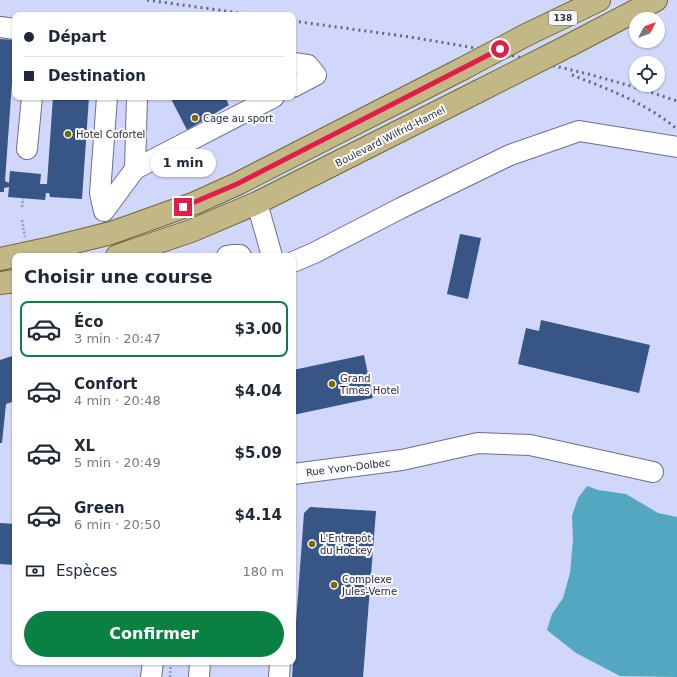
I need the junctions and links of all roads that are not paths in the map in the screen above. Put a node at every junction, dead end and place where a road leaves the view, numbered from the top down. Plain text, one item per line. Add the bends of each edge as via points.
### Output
1 (599, 0) edge
2 (656, 0) edge
3 (0, 27) edge
4 (12, 29) edge
5 (296, 63) edge
6 (296, 85) edge
7 (32, 100) edge
8 (106, 100) edge
9 (138, 100) edge
10 (268, 100) edge
11 (677, 147) edge
12 (27, 149) dead end
13 (135, 169) junction
14 (257, 203) junction
15 (111, 233) junction
16 (28, 253) edge
17 (117, 253) edge
18 (127, 253) edge
19 (271, 253) edge
20 (12, 256) edge
21 (0, 259) edge
22 (296, 261) edge
23 (12, 281) edge
24 (0, 283) edge
25 (652, 472) dead end
26 (296, 474) edge
27 (153, 665) edge
28 (200, 665) edge
29 (280, 665) edge
30 (151, 677) edge
31 (198, 677) edge
32 (279, 677) edge

1 - 15 main road, 138, bridge via 237,184 195,203
2 - 14 main road, Boulevard Wilfrid-Hamel, bridge
3 - 4 street
5 - 6 street via 308,65 316,75
7 - 12 street
8 - 13 street via 100,193 104,211
9 - 13 street
10 - 13 street
11 - 22 street via 579,131 510,155
14 - 18 main road, Boulevard Wilfrid-Hamel via 191,231
14 - 19 street
15 - 16 main road, 138
15 - 17 street
20 - 21 main road, 138
23 - 24 main road
25 - 26 street, Rue Yvon-Dolbec via 530,445 478,443 402,460
27 - 30 street
28 - 31 street
29 - 32 street

